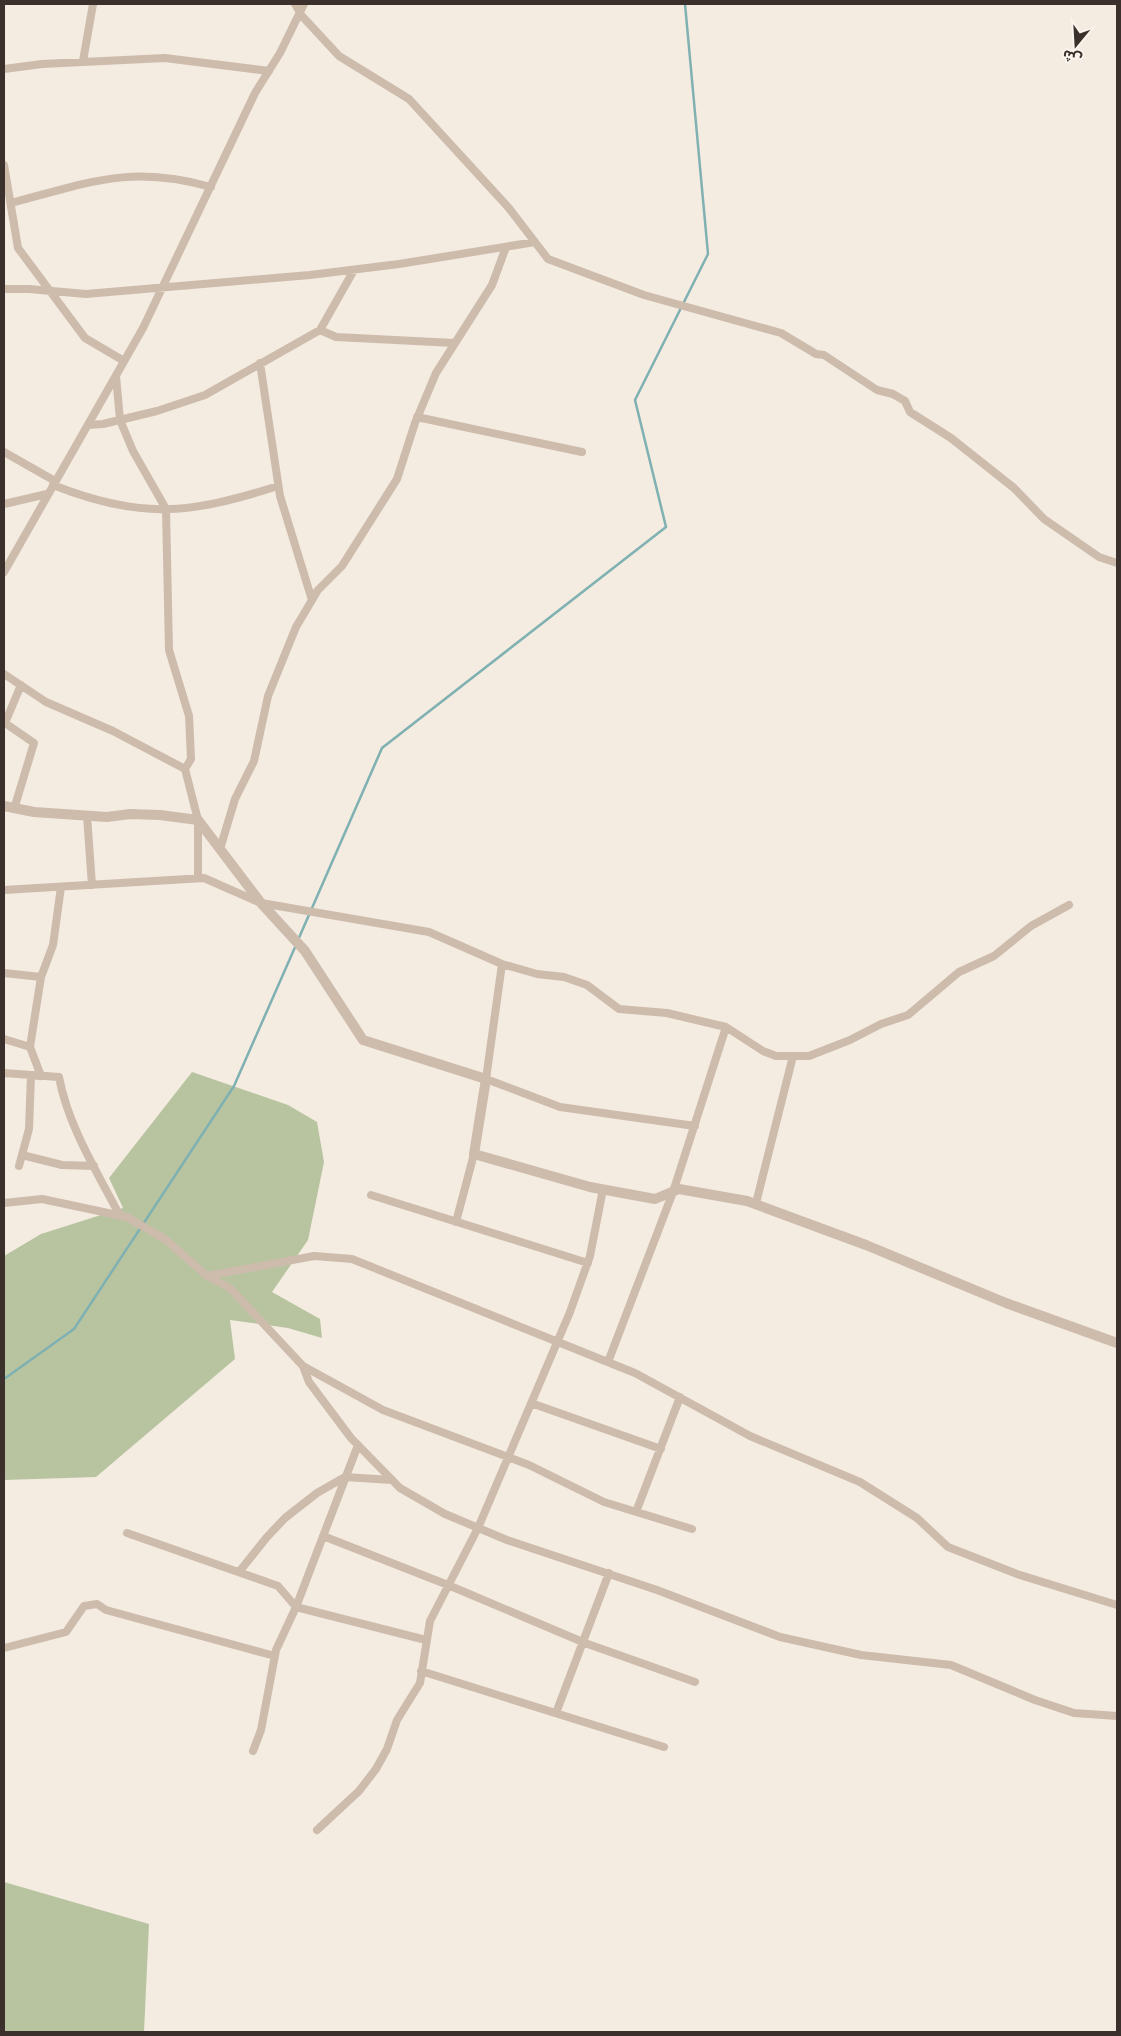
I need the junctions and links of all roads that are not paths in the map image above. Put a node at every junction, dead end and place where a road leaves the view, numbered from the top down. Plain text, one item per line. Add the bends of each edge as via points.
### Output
1 (93, 4) edge
2 (295, 4) edge
3 (304, 4) edge
4 (300, 12) junction
5 (83, 61) junction
6 (4, 69) edge
7 (269, 71) junction
8 (4, 165) edge
9 (211, 187) junction
10 (11, 203) junction
11 (535, 242) junction
12 (506, 247) junction
13 (354, 270) junction
14 (164, 286) junction
15 (4, 289) edge
16 (52, 291) junction
17 (320, 330) junction
18 (454, 343) junction
19 (124, 361) junction
20 (260, 363) junction
21 (116, 376) junction
22 (417, 417) junction
23 (120, 420) junction
24 (88, 425) junction
25 (4, 452) edge
26 (582, 452) dead end
27 (54, 483) junction
28 (278, 486) junction
29 (48, 494) junction
30 (4, 504) edge
31 (166, 509) junction
32 (1117, 563) edge
33 (4, 572) edge
34 (312, 600) junction
35 (4, 674) edge
36 (21, 686) junction
37 (184, 769) junction
38 (9, 807) edge
39 (87, 816) junction
40 (198, 820) junction
41 (220, 849) junction
42 (198, 878) junction
43 (92, 885) junction
44 (62, 887) junction
45 (4, 890) edge
46 (261, 903) junction
47 (1069, 905) dead end
48 (502, 964) junction
49 (4, 973) edge
50 (41, 977) junction
51 (726, 1027) junction
52 (4, 1039) edge
53 (30, 1047) junction
54 (793, 1056) junction
55 (4, 1073) edge
56 (31, 1075) junction
57 (40, 1076) junction
58 (486, 1079) junction
59 (695, 1126) junction
60 (474, 1154) junction
61 (22, 1155) junction
62 (19, 1166) dead end
63 (94, 1166) junction
64 (603, 1189) junction
65 (673, 1192) junction
66 (371, 1195) dead end
67 (4, 1203) edge
68 (756, 1203) junction
69 (120, 1216) junction
70 (456, 1222) junction
71 (588, 1263) junction
72 (207, 1276) junction
73 (557, 1341) junction
74 (1117, 1343) edge
75 (608, 1362) junction
76 (303, 1366) junction
77 (680, 1397) junction
78 (531, 1403) junction
79 (358, 1445) junction
80 (661, 1449) junction
81 (508, 1457) junction
82 (346, 1477) junction
83 (392, 1480) junction
84 (636, 1512) junction
85 (478, 1528) junction
86 (692, 1529) dead end
87 (127, 1533) dead end
88 (323, 1536) junction
89 (239, 1572) junction
90 (609, 1573) junction
91 (448, 1585) junction
92 (1117, 1605) edge
93 (296, 1607) junction
94 (426, 1640) junction
95 (583, 1642) junction
96 (4, 1648) edge
97 (274, 1656) junction
98 (421, 1671) junction
99 (695, 1682) dead end
100 (556, 1713) junction
101 (1117, 1716) edge
102 (664, 1747) dead end
103 (252, 1751) dead end
104 (317, 1830) dead end

1 - 5 street
2 - 4 street
3 - 4 street
4 - 7 street
4 - 11 street via 339,56 409,99 508,207
5 - 6 street
5 - 7 street via 165,58
7 - 9 street via 255,93
8 - 10 street
9 - 10 street via 145,175 110,177
9 - 14 street
10 - 16 street via 18,248
11 - 12 street
11 - 32 street via 548,260 644,295 781,332 816,354 824,355 877,390 905,401 910,412 951,438 1014,488 1044,519 1099,557
12 - 13 street
12 - 18 street via 492,285
13 - 14 street
13 - 17 street
14 - 16 street via 86,294
14 - 19 street
15 - 16 street
16 - 19 street via 85,338
17 - 18 street via 336,337
17 - 20 street
18 - 22 street via 436,372
19 - 21 street
20 - 23 street via 205,395
20 - 28 street
21 - 23 street
21 - 24 street
22 - 26 street
22 - 34 street via 397,479 342,566
23 - 24 street
23 - 31 street via 133,451
24 - 27 street
25 - 27 street
27 - 29 street
27 - 31 street via 86,498 119,507
28 - 31 street via 190,509
28 - 34 street
29 - 30 street
29 - 33 street
31 - 37 street via 169,650 189,716 190,759
34 - 41 street via 296,628 268,696 254,762 235,799
35 - 36 street
36 - 37 street via 46,702 113,731
36 - 38 street via 5,722 34,743
37 - 40 street
38 - 39 street
39 - 40 street via 130,814
39 - 43 street
40 - 41 street
40 - 42 street
41 - 46 street
42 - 43 street
42 - 46 street
43 - 44 street
44 - 45 street
44 - 50 street via 53,944
46 - 48 street via 429,932
46 - 58 street via 305,950 363,1040
47 - 54 street via 1031,926 994,956 960,972 908,1015 809,1056
48 - 51 street via 537,974 564,976 586,984 619,1009 667,1013
48 - 58 street
49 - 50 street
50 - 53 street
51 - 54 street via 763,1051 776,1056
51 - 59 street
52 - 53 street
53 - 57 street
54 - 68 street
55 - 56 street
56 - 57 street
56 - 61 street via 32,1107
57 - 63 street via 59,1077 62,1094
58 - 59 street via 560,1107
58 - 60 street
59 - 65 street
60 - 64 street
60 - 70 street
61 - 62 street
61 - 63 street via 62,1165
63 - 69 street
64 - 65 street via 655,1199
64 - 71 street
65 - 68 street via 679,1190
65 - 75 street
66 - 70 street
67 - 69 street via 42,1199
68 - 74 street via 1006,1303
69 - 72 street via 166,1240
70 - 71 street
71 - 73 street
72 - 73 street via 314,1256 352,1259
72 - 76 street via 230,1288
73 - 75 street
73 - 78 street
75 - 77 street
76 - 79 street via 309,1382
76 - 81 street via 383,1410
77 - 80 street
77 - 92 street via 750,1436 860,1482 917,1518 948,1547 1018,1574
78 - 80 street
78 - 81 street
79 - 82 street
79 - 83 street
80 - 84 street
81 - 84 street via 604,1502
81 - 85 street
82 - 83 street
82 - 88 street
82 - 89 street via 317,1493 285,1518
83 - 85 street via 445,1514
84 - 86 street
85 - 90 street
85 - 91 street
87 - 89 street
88 - 91 street
88 - 93 street
89 - 93 street via 278,1586
90 - 95 street
90 - 101 street via 780,1638 861,1654 951,1665 1074,1713
91 - 94 street via 430,1620
91 - 95 street
93 - 94 street
93 - 97 street
94 - 98 street
95 - 99 street
95 - 100 street
96 - 97 street via 66,1632 84,1606 97,1604 106,1610
97 - 103 street via 261,1730
98 - 100 street
98 - 104 street via 420,1683 398,1720 376,1769 359,1791
100 - 102 street

